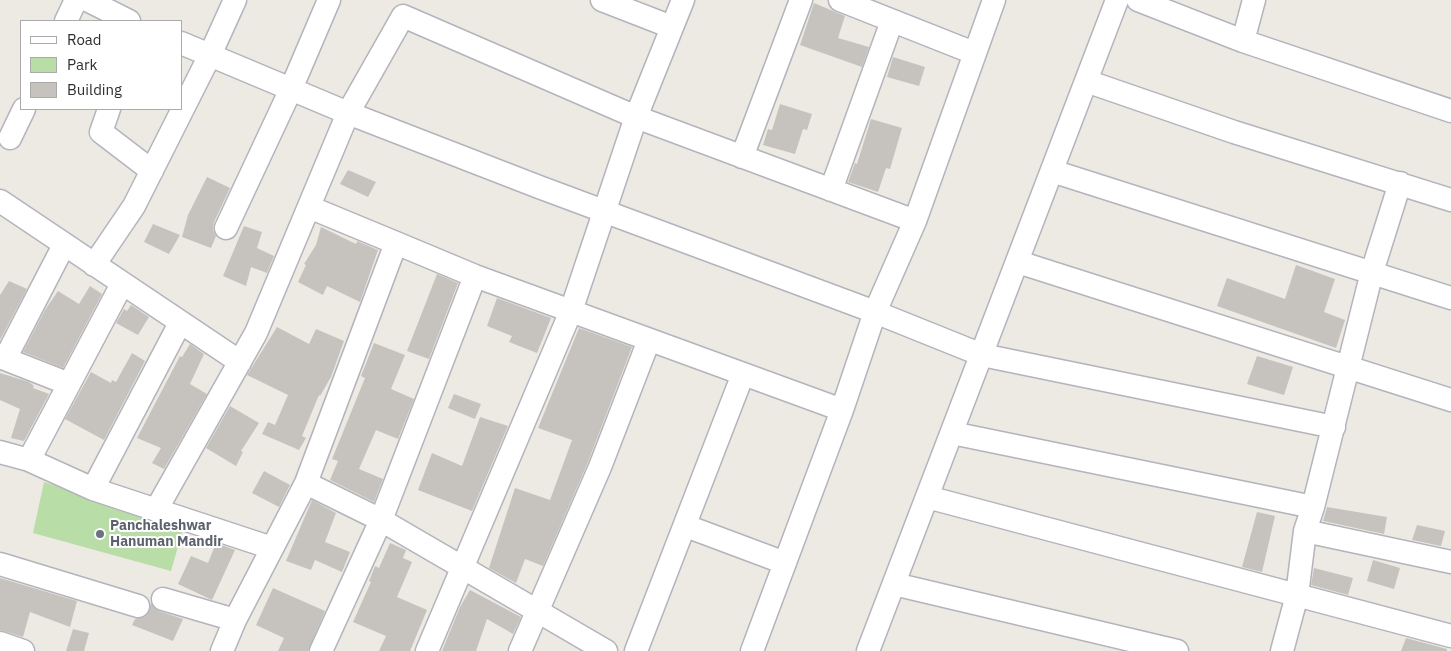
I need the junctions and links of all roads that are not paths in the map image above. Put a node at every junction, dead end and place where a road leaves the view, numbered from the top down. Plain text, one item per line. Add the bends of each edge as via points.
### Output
1 (76, 0) edge
2 (87, 0) edge
3 (234, 0) edge
4 (329, 0) edge
5 (602, 0) edge
6 (683, 0) edge
7 (801, 0) edge
8 (840, 0) edge
9 (994, 0) edge
10 (1117, 0) edge
11 (1138, 0) edge
12 (1254, 0) edge
13 (66, 20) edge
14 (128, 20) edge
15 (892, 21) junction
16 (673, 24) junction
17 (1244, 41) junction
18 (182, 43) edge
19 (974, 53) junction
20 (210, 55) junction
21 (1086, 81) junction
22 (291, 89) junction
23 (24, 110) edge
24 (109, 110) edge
25 (1451, 111) edge
26 (348, 113) junction
27 (636, 117) junction
28 (10, 138) dead end
29 (742, 157) junction
30 (152, 171) junction
31 (1052, 172) junction
32 (1400, 183) junction
33 (831, 190) junction
34 (1451, 200) edge
35 (2, 206) edge
36 (309, 207) junction
37 (604, 212) junction
38 (915, 222) junction
39 (226, 228) dead end
40 (396, 243) junction
41 (64, 245) junction
42 (1018, 262) junction
43 (94, 265) junction
44 (1372, 272) junction
45 (476, 276) junction
46 (122, 284) junction
47 (1451, 298) edge
48 (571, 311) junction
49 (875, 312) junction
50 (180, 323) junction
51 (649, 340) junction
52 (982, 355) junction
53 (3, 358) edge
54 (240, 362) junction
55 (1347, 367) junction
56 (744, 374) junction
57 (69, 384) junction
58 (1451, 400) edge
59 (842, 410) junction
60 (1334, 428) junction
61 (952, 433) junction
62 (0, 452) edge
63 (29, 460) junction
64 (306, 484) junction
65 (93, 490) junction
66 (927, 497) junction
67 (1313, 507) junction
68 (156, 510) junction
69 (381, 520) junction
70 (686, 526) junction
71 (1305, 530) junction
72 (272, 548) junction
73 (1451, 562) edge
74 (785, 563) junction
75 (0, 564) edge
76 (464, 567) junction
77 (894, 584) junction
78 (1297, 595) junction
79 (163, 599) dead end
80 (138, 606) dead end
81 (537, 612) junction
82 (235, 620) junction
83 (1451, 636) edge
84 (0, 643) edge
85 (577, 644) edge
86 (23, 651) edge
87 (222, 651) edge
88 (321, 651) edge
89 (427, 651) edge
90 (520, 651) edge
91 (606, 651) edge
92 (636, 651) edge
93 (752, 651) edge
94 (868, 651) edge
95 (1177, 651) edge
96 (1282, 651) edge

1 - 13 street
2 - 14 street
3 - 20 street
4 - 22 street
5 - 16 street via 670,26
6 - 16 street
7 - 29 street
8 - 15 street
9 - 19 street
10 - 21 street
11 - 17 street
12 - 17 street
15 - 19 street
15 - 33 street
16 - 27 street
17 - 25 street
18 - 20 street
19 - 38 street
20 - 22 street
20 - 30 street
21 - 31 street
21 - 32 street via 1234,132
22 - 26 street
22 - 39 street
23 - 28 street
24 - 30 street via 101,132
26 - 27 street via 403,16
26 - 36 street
26 - 37 street
27 - 29 street
27 - 37 street
29 - 33 street
30 - 43 street via 134,206
31 - 42 street
31 - 44 street
32 - 34 street
32 - 44 street
33 - 38 street
35 - 41 street
36 - 40 street
36 - 54 street via 256,333
37 - 48 street
37 - 49 street
38 - 49 street
40 - 45 street
40 - 64 street
41 - 43 street
41 - 53 street
42 - 52 street
42 - 55 street
43 - 46 street
44 - 47 street
44 - 55 street
45 - 48 street
45 - 69 street
46 - 50 street
46 - 57 street
48 - 51 street
48 - 76 street
49 - 52 street
49 - 59 street
50 - 54 street
50 - 65 street
51 - 56 street
51 - 81 street via 600,467
52 - 60 street
52 - 61 street
53 - 57 street
54 - 68 street
55 - 58 street
55 - 60 street
56 - 59 street
56 - 70 street
57 - 63 street
59 - 74 street
60 - 67 street
61 - 66 street
61 - 67 street
62 - 63 street
63 - 65 street
64 - 69 street
64 - 72 street
65 - 68 street
66 - 77 street
66 - 78 street
67 - 71 street
68 - 72 street
69 - 76 street
69 - 88 street
70 - 74 street
70 - 92 street
71 - 73 street
71 - 78 street
72 - 82 street
74 - 93 street
75 - 80 street
76 - 81 street
76 - 89 street
77 - 94 street
77 - 95 street
78 - 83 street
78 - 96 street
79 - 82 street
81 - 85 street
81 - 90 street
82 - 87 street
84 - 86 street
85 - 91 street

